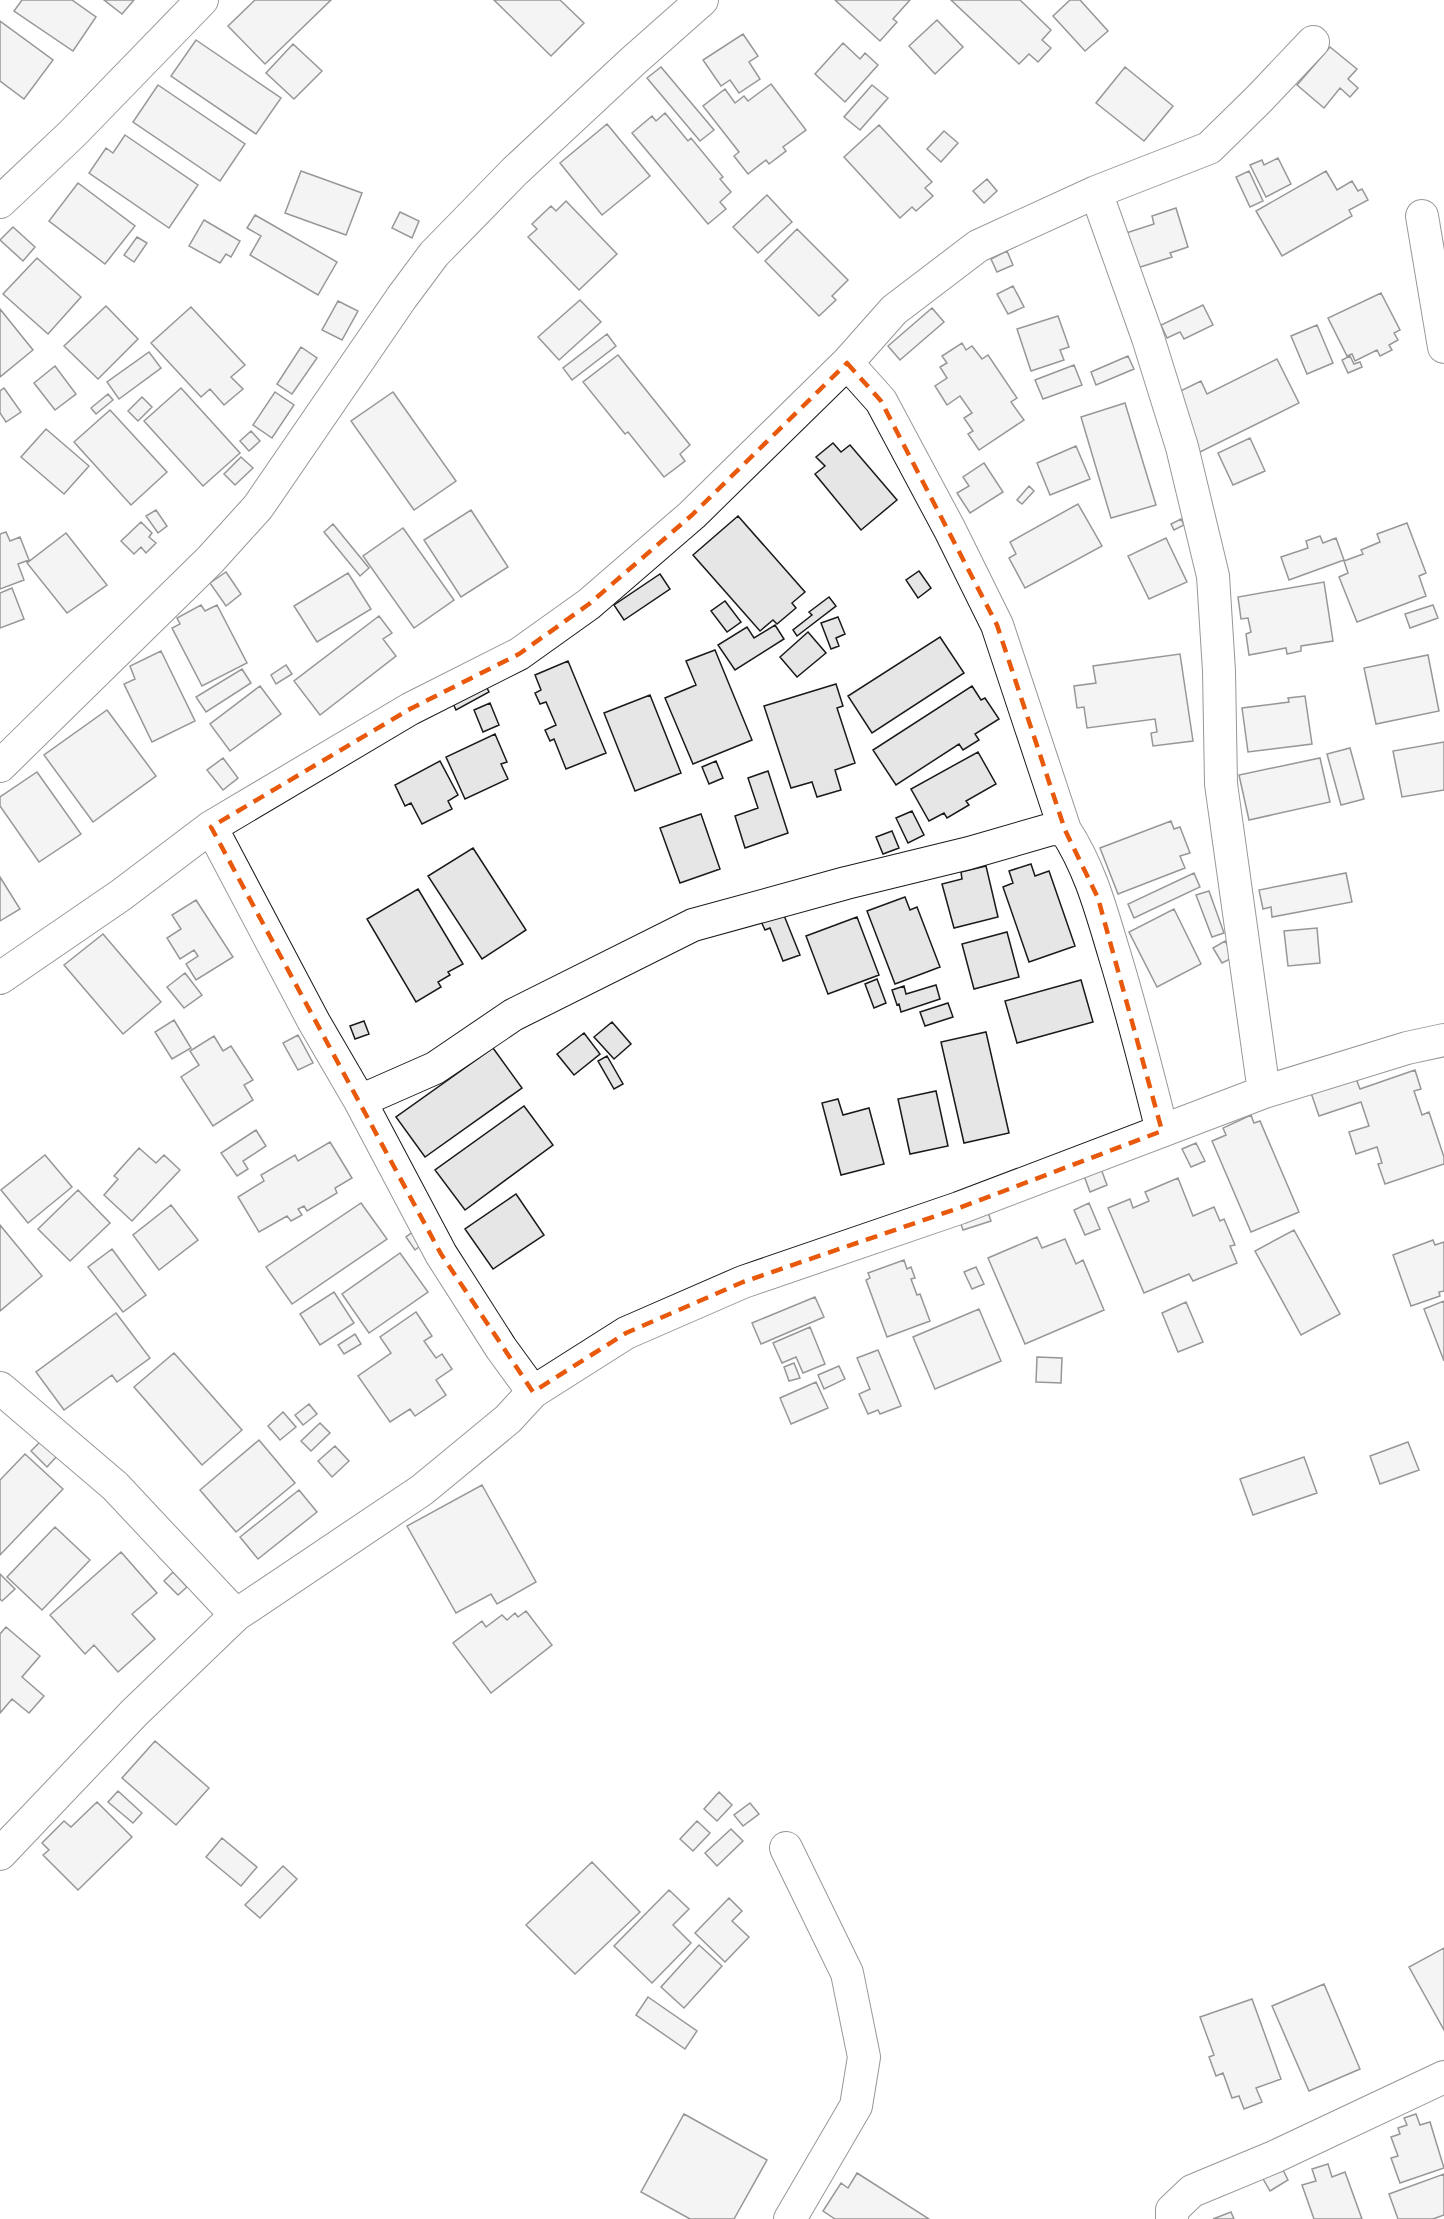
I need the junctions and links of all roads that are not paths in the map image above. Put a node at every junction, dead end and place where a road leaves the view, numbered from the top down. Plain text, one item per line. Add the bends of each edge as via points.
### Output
1 (202, 0) edge
2 (702, 0) edge
3 (1313, 42) dead end
4 (1096, 192) junction
5 (0, 202) edge
6 (1422, 216) dead end
7 (1444, 347) edge
8 (847, 363) junction
9 (0, 766) edge
10 (211, 827) junction
11 (1065, 830) junction
12 (0, 978) edge
13 (1444, 1040) edge
14 (1264, 1092) junction
15 (360, 1101) junction
16 (1162, 1131) junction
17 (0, 1388) edge
18 (533, 1392) junction
19 (236, 1614) junction
20 (786, 1848) dead end
21 (0, 1854) edge
22 (1444, 2077) edge
23 (790, 2219) edge
24 (1173, 2219) edge

1 - 5 street
2 - 9 street via 515,171 434,254 258,507 210,561
3 - 4 street via 1209,148
4 - 8 street via 978,246 894,310
4 - 14 street via 1178,436 1213,576 1221,784
6 - 7 street
8 - 10 street via 692,514 580,610 519,654 410,709
8 - 11 street via 881,401 997,625
10 - 12 street
10 - 15 street
11 - 15 street via 1052,829 693,925 513,1014 435,1068
11 - 16 street via 1082,858 1098,898
13 - 14 street
14 - 16 street
15 - 18 street via 441,1254
16 - 18 street via 959,1208 743,1282 626,1333
17 - 19 street via 115,1486
18 - 19 street via 508,1419 422,1490
19 - 21 street via 134,1713
20 - 23 street via 847,1973 864,2057 856,2106
22 - 24 street via 1275,2157 1192,2191 1172,2210

